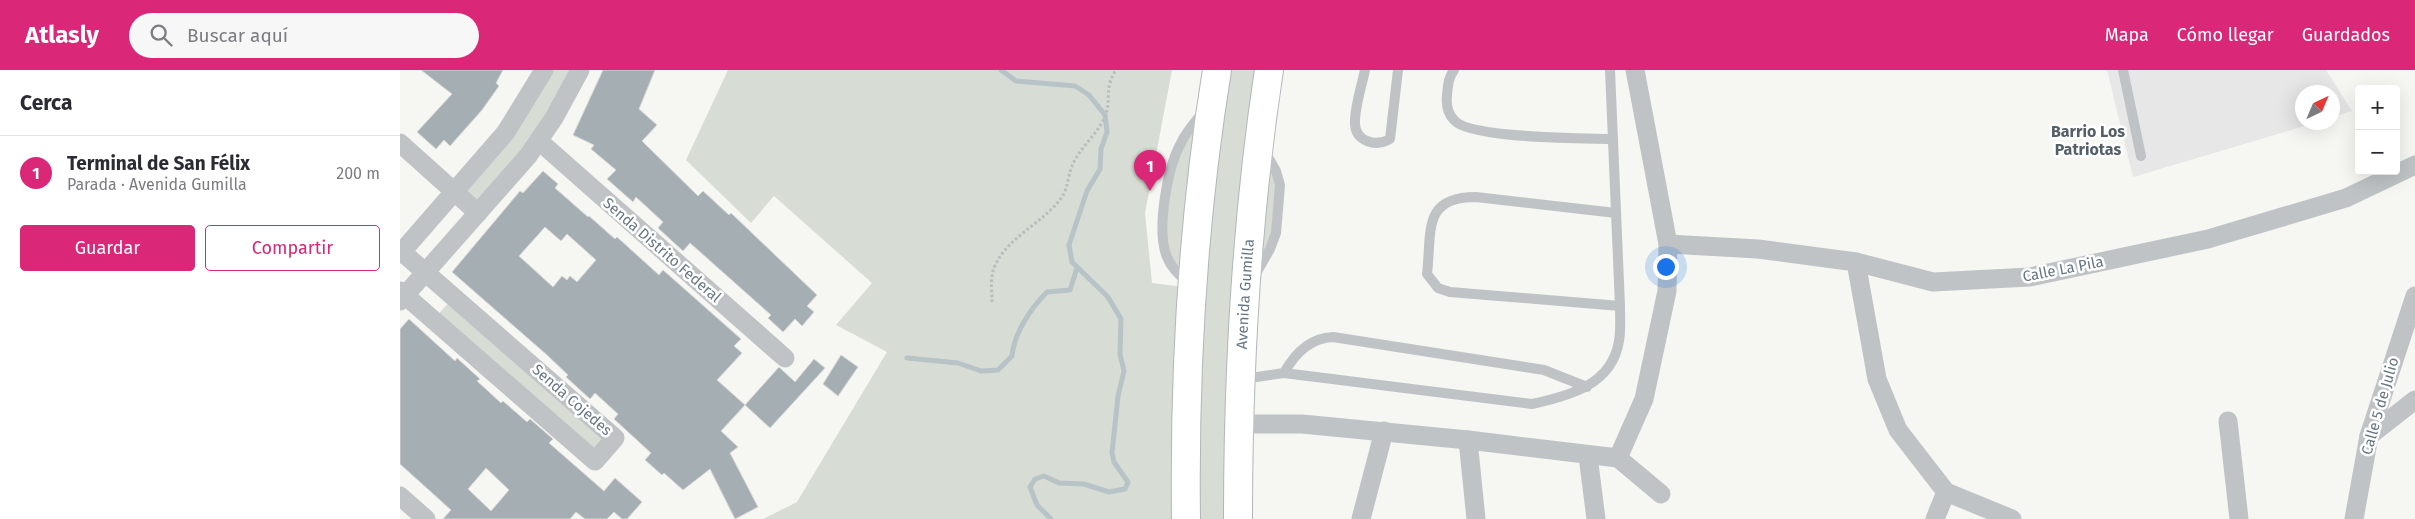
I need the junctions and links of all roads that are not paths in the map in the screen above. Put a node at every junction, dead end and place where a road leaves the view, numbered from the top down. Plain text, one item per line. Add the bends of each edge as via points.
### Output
1 (544, 70) edge
2 (580, 70) edge
3 (1217, 70) edge
4 (1269, 70) edge
5 (1365, 70) edge
6 (1398, 70) edge
7 (1454, 70) edge
8 (1610, 70) edge
9 (1635, 70) edge
10 (2123, 70) edge
11 (1613, 139) junction
12 (539, 141) junction
13 (400, 143) edge
14 (2141, 156) dead end
15 (2415, 165) edge
16 (455, 192) junction
17 (478, 213) junction
18 (1616, 213) junction
19 (1668, 244) junction
20 (401, 253) edge
21 (1856, 262) junction
22 (426, 272) junction
23 (402, 296) edge
24 (2415, 296) edge
25 (1620, 306) junction
26 (785, 358) dead end
27 (1284, 372) junction
28 (1239, 380) junction
29 (1587, 387) junction
30 (2415, 400) edge
31 (2228, 421) dead end
32 (1239, 424) junction
33 (1384, 431) junction
34 (2369, 436) junction
35 (1468, 440) junction
36 (1588, 456) junction
37 (1618, 458) junction
38 (1946, 492) junction
39 (1662, 494) dead end
40 (400, 496) edge
41 (426, 519) edge
42 (1186, 519) edge
43 (1238, 519) edge
44 (1361, 519) edge
45 (1476, 519) edge
46 (1596, 519) edge
47 (1935, 519) edge
48 (2012, 519) edge
49 (2238, 519) edge
50 (2354, 519) edge

1 - 16 street via 517,118
2 - 12 street
3 - 42 main road via 1202,177 1193,288
4 - 28 main road, Avenida Gumilla via 1258,140
5 - 6 lane via 1355,124 1360,136 1368,143 1383,143 1390,139
7 - 11 lane via 1449,77 1446,105 1454,121 1464,127 1491,133
8 - 11 lane
9 - 19 street
10 - 14 lane
11 - 18 lane
12 - 17 street
12 - 26 street, Senda Distrito Federal
13 - 16 street
15 - 21 street, Calle La Pila via 2346,198 2208,239 2030,277 1933,282
16 - 17 street
16 - 20 street
17 - 22 street
18 - 25 lane
18 - 25 lane via 1457,197 1440,205 1434,215 1426,274 1438,288 1450,292
19 - 21 street, Calle La Pila via 1758,249
19 - 37 street via 1667,291 1644,399
20 - 22 street, Senda Cojedes
21 - 38 street via 1877,379 1898,430
22 - 23 street
22 - 23 street, Senda Cojedes via 615,438 595,461
24 - 34 street, Calle 5 de Julio
25 - 29 lane via 1619,341 1614,357 1602,377
27 - 28 lane
27 - 29 lane via 1532,404 1567,397
27 - 29 lane via 1307,345 1320,338 1333,337 1544,370
28 - 32 main road, Avenida Gumilla
30 - 34 street
31 - 49 street
32 - 33 street via 1302,424
32 - 43 main road, Avenida Gumilla
33 - 35 street
33 - 44 street
34 - 50 street, Calle 5 de Julio
35 - 36 street
35 - 45 street
36 - 37 street
36 - 46 street
37 - 39 street
38 - 47 street
38 - 48 street
40 - 41 street

